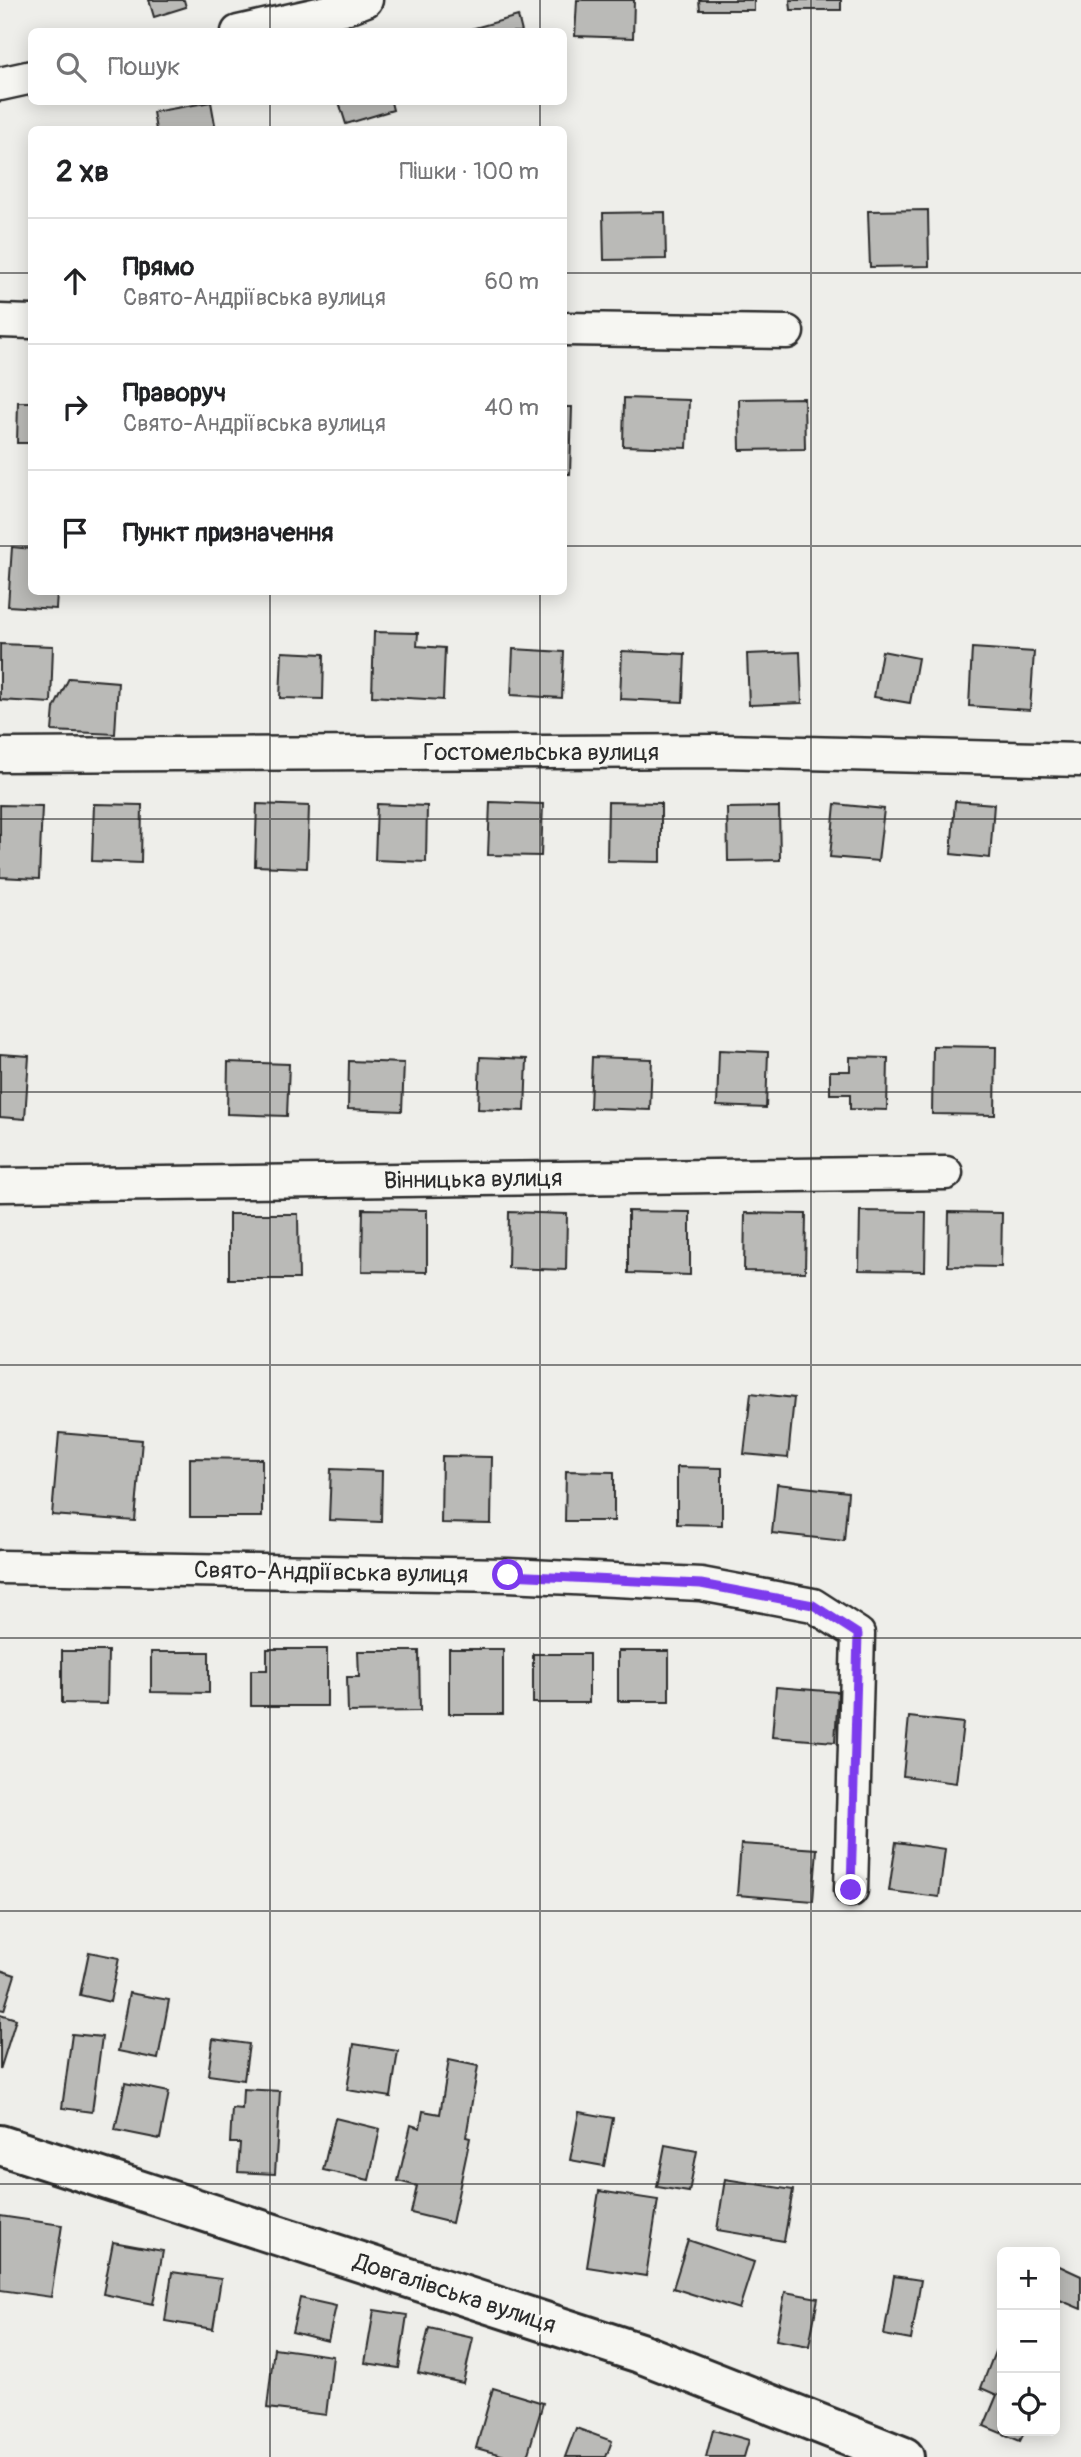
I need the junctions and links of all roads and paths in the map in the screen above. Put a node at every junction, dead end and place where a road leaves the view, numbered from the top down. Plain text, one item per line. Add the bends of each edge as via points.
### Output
1 (366, 0) edge
2 (256, 28) edge
3 (28, 78) edge
4 (0, 84) edge
5 (0, 321) edge
6 (28, 321) edge
7 (567, 329) edge
8 (787, 332) dead end
9 (0, 755) edge
10 (1081, 760) edge
11 (946, 1173) dead end
12 (0, 1185) edge
13 (0, 1567) edge
14 (851, 1890) dead end
15 (0, 2145) edge
16 (904, 2457) edge

1 - 2 street
3 - 4 street
5 - 6 street
7 - 8 street
9 - 10 street, Гостомельська вулиця via 724,751
11 - 12 street, Вінницька вулиця
13 - 14 street, Свято-Андріївська вулиця via 508,1575 701,1584 813,1605 858,1634
15 - 16 street, Довгалівська вулиця via 640,2353

